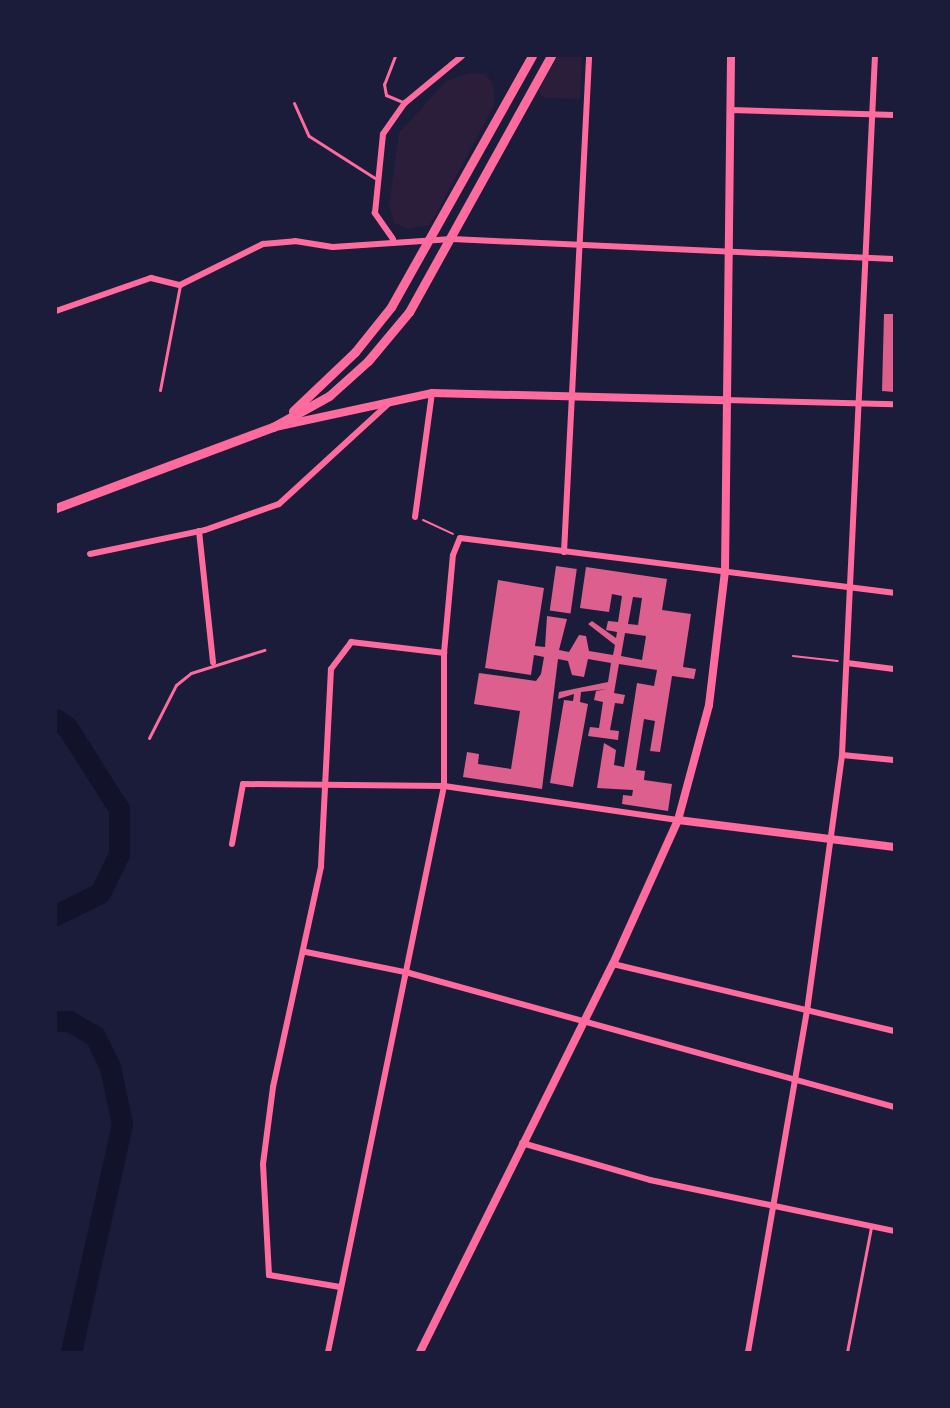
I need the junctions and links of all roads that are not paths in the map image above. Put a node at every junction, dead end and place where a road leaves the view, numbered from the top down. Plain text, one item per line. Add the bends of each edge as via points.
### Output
1 (395, 56) edge
2 (462, 56) edge
3 (532, 56) edge
4 (550, 56) edge
5 (589, 56) edge
6 (731, 56) edge
7 (875, 56) edge
8 (294, 103) dead end
9 (405, 103) junction
10 (731, 111) junction
11 (871, 114) junction
12 (894, 115) edge
13 (375, 178) junction
14 (393, 239) junction
15 (434, 239) junction
16 (452, 239) junction
17 (580, 245) junction
18 (729, 251) junction
19 (866, 257) junction
20 (894, 259) edge
21 (180, 285) junction
22 (56, 311) edge
23 (160, 390) dead end
24 (432, 393) junction
25 (572, 394) junction
26 (725, 400) junction
27 (859, 403) junction
28 (388, 404) junction
29 (894, 404) edge
30 (273, 427) junction
31 (56, 508) edge
32 (416, 517) road end
33 (199, 531) junction
34 (564, 552) junction
35 (90, 554) dead end
36 (725, 572) junction
37 (852, 586) junction
38 (894, 593) edge
39 (264, 650) dead end
40 (444, 653) junction
41 (213, 662) junction
42 (847, 663) junction
43 (894, 669) edge
44 (149, 738) dead end
45 (842, 755) junction
46 (894, 760) edge
47 (328, 784) junction
48 (444, 786) junction
49 (678, 820) junction
50 (832, 840) junction
51 (232, 844) dead end
52 (894, 847) edge
53 (306, 952) junction
54 (613, 964) junction
55 (409, 973) junction
56 (807, 1011) junction
57 (584, 1021) junction
58 (894, 1031) edge
59 (791, 1082) junction
60 (894, 1107) edge
61 (521, 1143) junction
62 (770, 1207) junction
63 (872, 1227) junction
64 (894, 1232) edge
65 (340, 1287) junction
66 (328, 1353) edge
67 (420, 1353) edge
68 (748, 1353) edge
69 (847, 1353) edge

1 - 9 lane via 384,84 386,95
2 - 9 street
3 - 15 main road
4 - 16 main road
5 - 17 street
6 - 10 main road
7 - 11 street
8 - 13 lane via 309,136
9 - 13 street via 383,135
10 - 11 street
10 - 18 main road
11 - 12 street
11 - 19 street
13 - 14 street via 375,213
14 - 15 street
14 - 21 street via 333,247 263,244
15 - 16 street
15 - 30 main road via 355,352
16 - 17 street
16 - 30 main road via 410,312 368,361 329,396
17 - 18 street
17 - 25 street
18 - 19 street
18 - 26 main road
19 - 20 street
19 - 27 street
21 - 22 street via 151,278
21 - 23 lane
24 - 25 street
24 - 28 street
24 - 32 street
25 - 26 street
25 - 34 street
26 - 27 street
26 - 36 main road
27 - 29 street
27 - 37 street
28 - 30 street
28 - 33 street via 279,504
30 - 31 main road
33 - 35 street
33 - 41 street
34 - 36 street
34 - 40 street via 460,538 453,555
36 - 37 street
36 - 49 main road via 709,705
37 - 38 street
37 - 42 street
39 - 41 lane
40 - 47 street via 351,642 331,669
40 - 48 street
41 - 44 lane via 176,685
42 - 43 street
42 - 45 street
45 - 46 street
45 - 50 street
47 - 48 street
47 - 51 street via 243,784
47 - 53 street
48 - 49 street
48 - 55 street
49 - 50 street
49 - 54 main road
50 - 52 street
50 - 56 street
53 - 55 street
53 - 65 street via 273,1087 263,1164 270,1275
54 - 56 street
54 - 57 main road
55 - 57 street
55 - 65 street
56 - 58 street
56 - 59 street
57 - 59 street
57 - 61 main road
59 - 60 street
59 - 62 street
61 - 62 street via 650,1180
61 - 67 main road
62 - 63 street
62 - 68 street
63 - 64 street
63 - 69 lane
65 - 66 street

